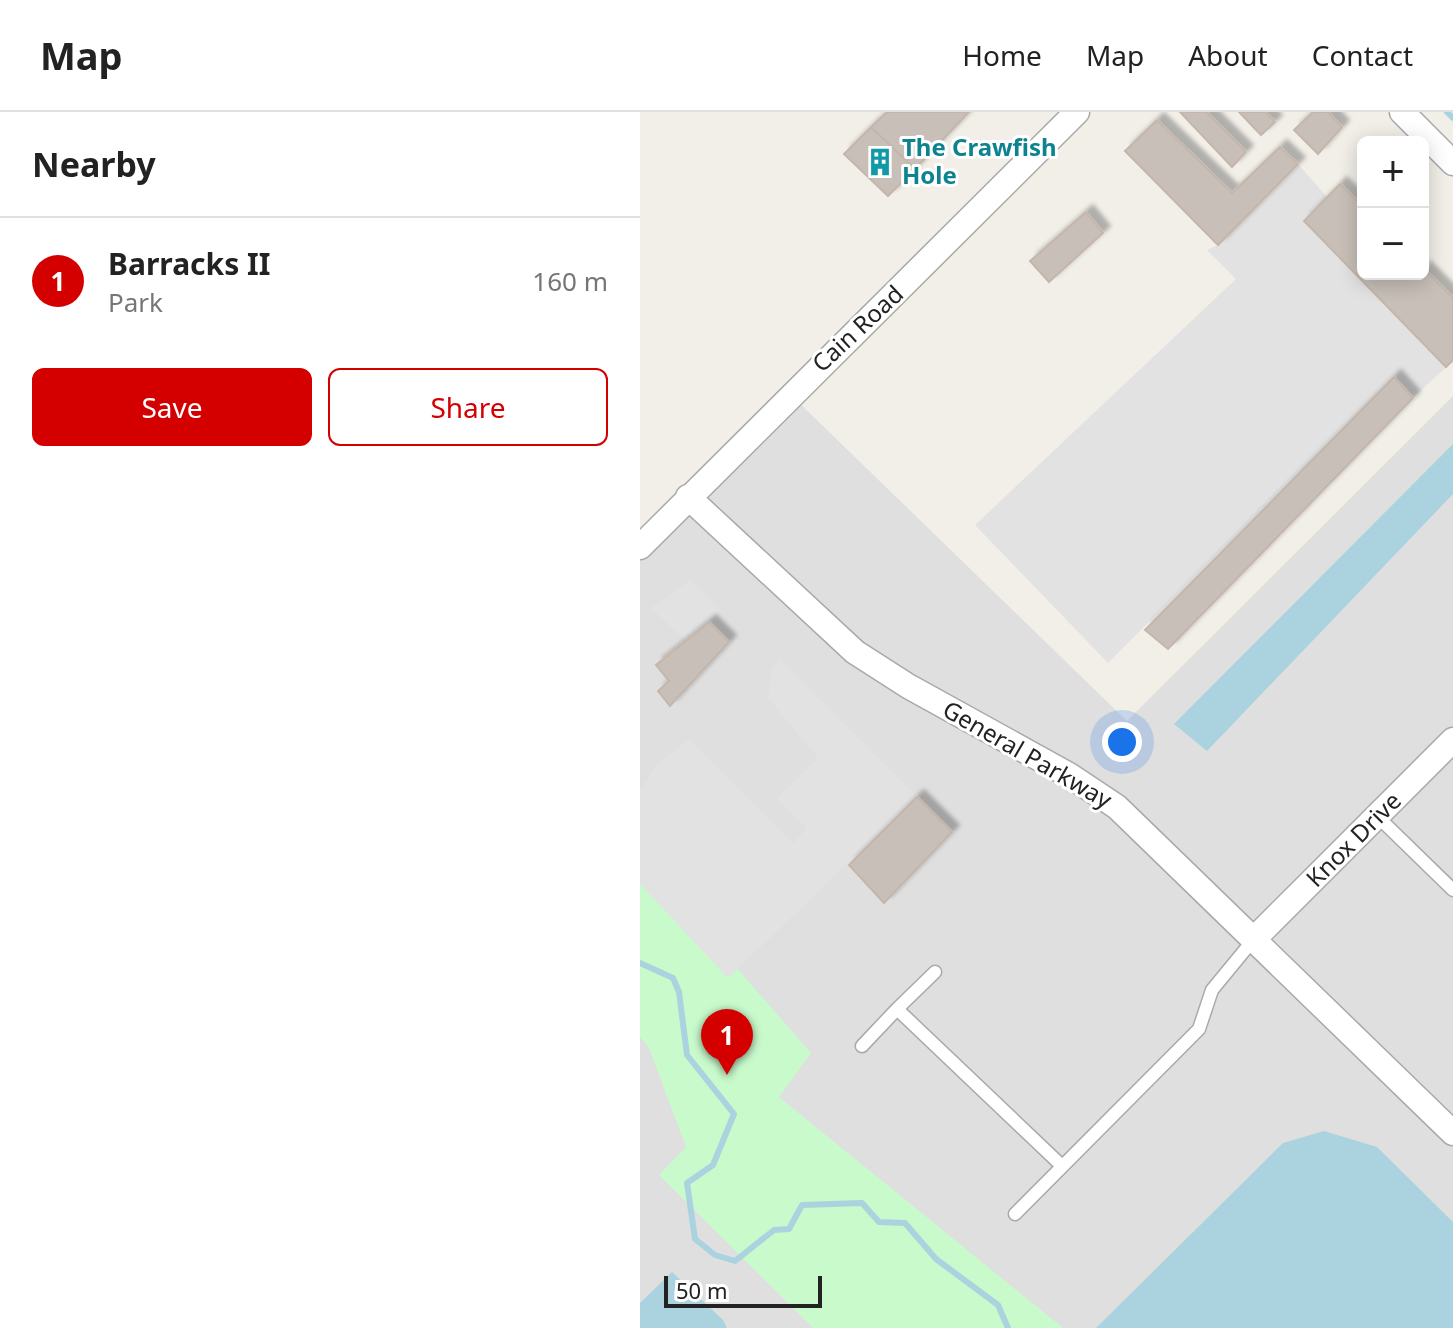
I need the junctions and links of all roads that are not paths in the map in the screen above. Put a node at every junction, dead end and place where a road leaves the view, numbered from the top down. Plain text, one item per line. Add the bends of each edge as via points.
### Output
1 (1077, 112) edge
2 (1402, 112) edge
3 (1453, 163) edge
4 (688, 497) junction
5 (640, 547) edge
6 (1453, 740) edge
7 (1378, 817) junction
8 (1453, 890) edge
9 (1254, 939) junction
10 (935, 972) dead end
11 (897, 1009) junction
12 (862, 1046) dead end
13 (1453, 1133) edge
14 (1062, 1166) junction
15 (1015, 1214) dead end

1 - 4 street, Cain Road
2 - 3 street
4 - 5 street, Cain Road
4 - 9 street, General Parkway via 855,652 1117,807
6 - 7 street, Knox Drive
7 - 8 lane
7 - 9 street, Knox Drive
9 - 13 street, General Parkway
9 - 14 lane via 1212,990 1199,1029
10 - 11 lane
11 - 12 lane
11 - 14 lane
14 - 15 lane

